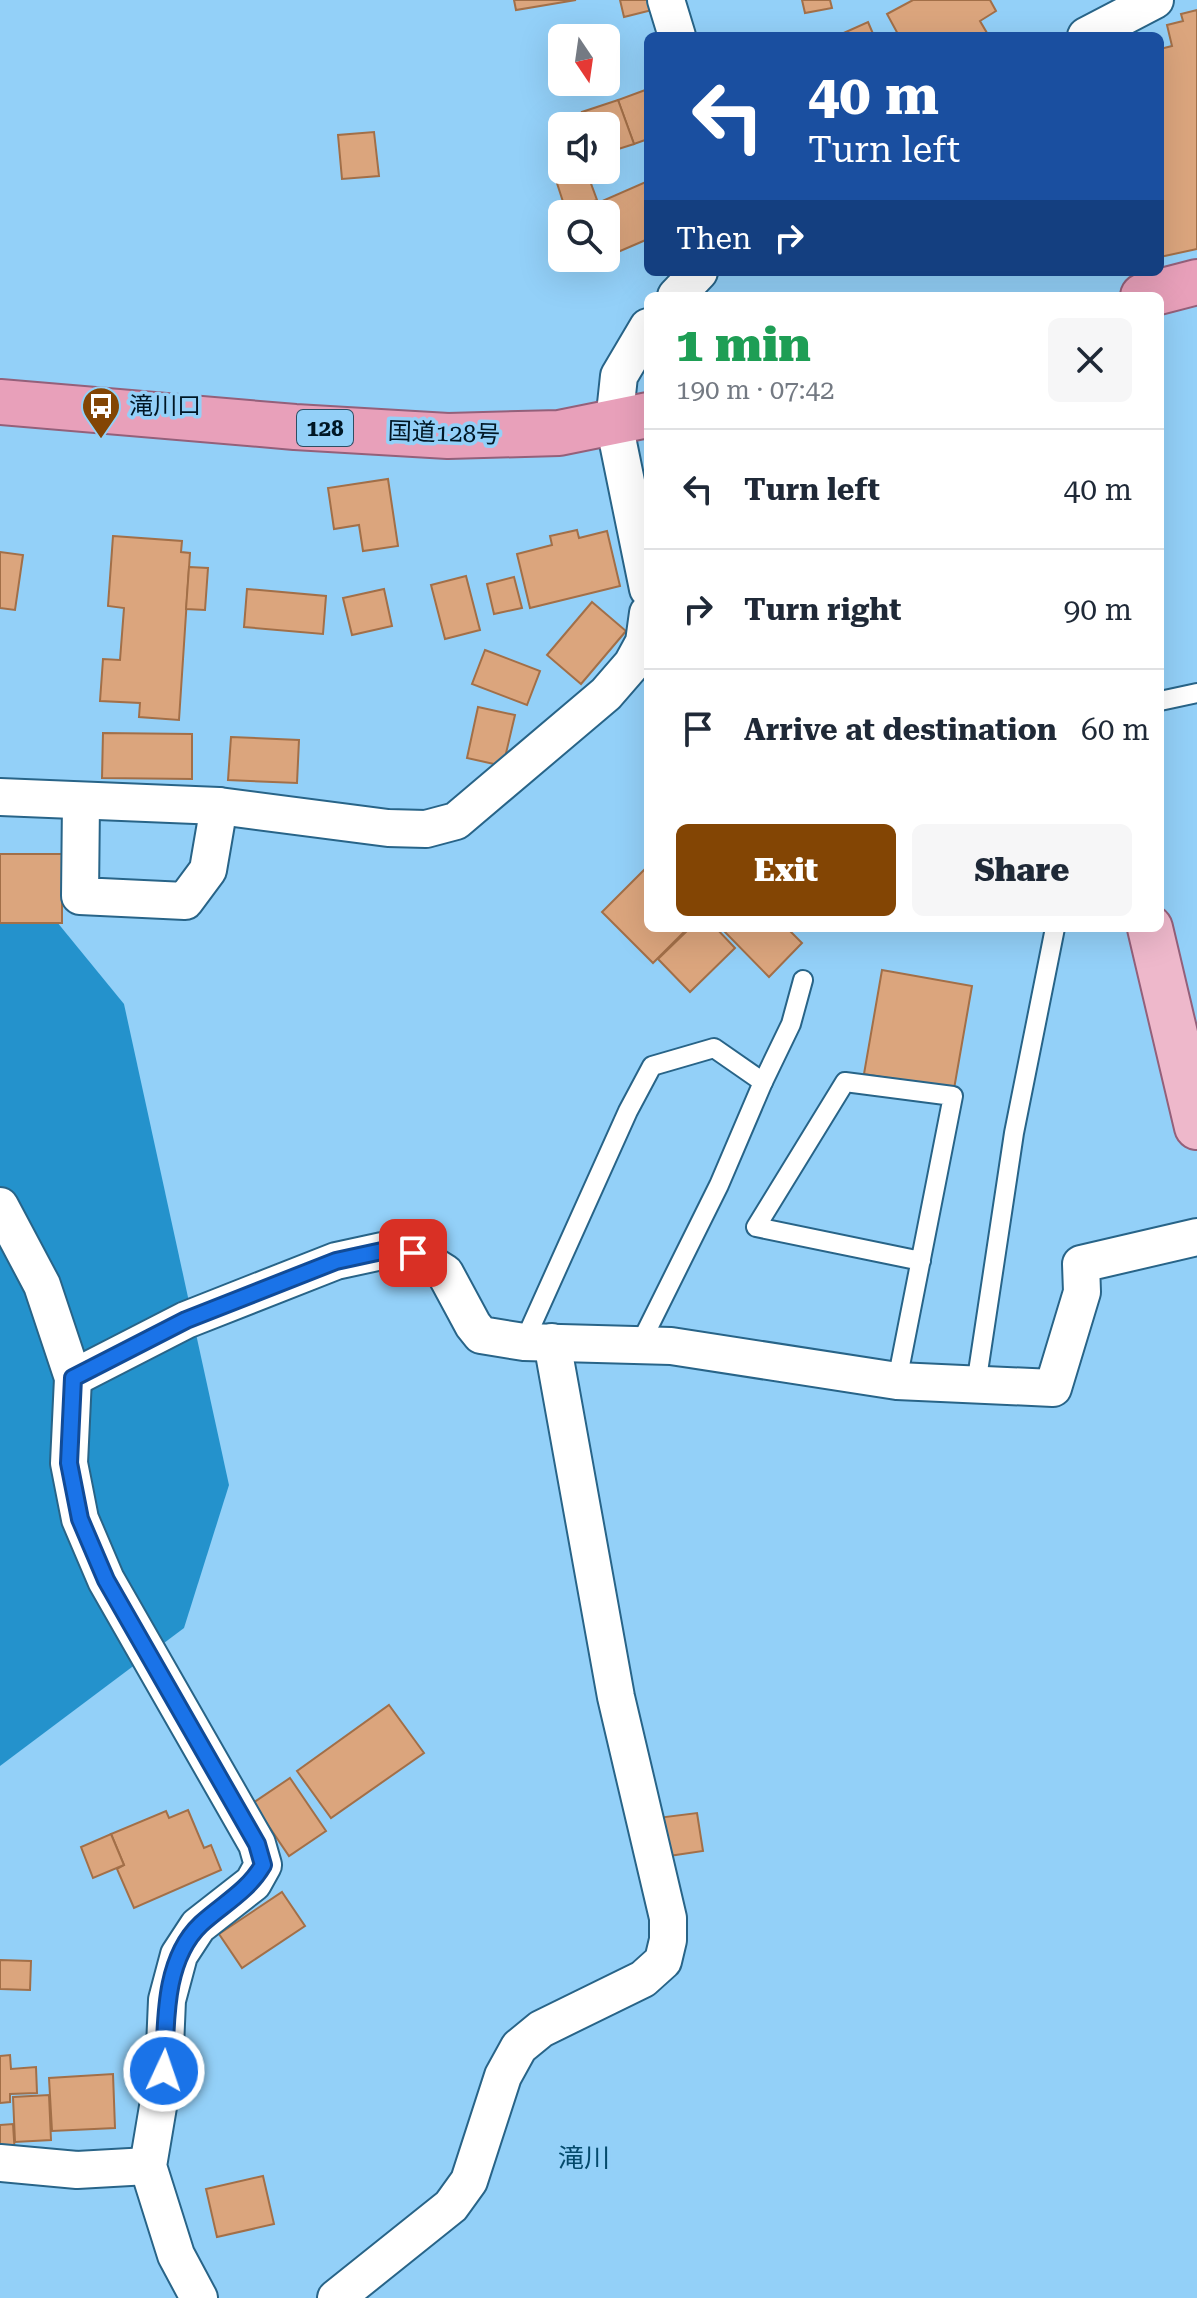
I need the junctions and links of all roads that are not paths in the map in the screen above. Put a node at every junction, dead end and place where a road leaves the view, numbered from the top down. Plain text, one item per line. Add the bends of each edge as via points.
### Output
1 (666, 0) edge
2 (1155, 0) edge
3 (676, 32) edge
4 (1094, 32) edge
5 (695, 276) edge
6 (1197, 282) edge
7 (680, 292) edge
8 (1158, 292) edge
9 (644, 334) edge
10 (0, 402) edge
11 (631, 419) edge
12 (644, 549) edge
13 (644, 642) edge
14 (1197, 693) edge
15 (1164, 700) edge
16 (0, 797) edge
17 (81, 802) junction
18 (219, 806) junction
19 (1054, 932) edge
20 (1151, 932) edge
21 (803, 980) dead end
22 (763, 1082) junction
23 (1196, 1120) edge
24 (0, 1206) edge
25 (1197, 1237) edge
26 (921, 1261) junction
27 (538, 1342) junction
28 (640, 1344) junction
29 (73, 1378) junction
30 (897, 1381) junction
31 (976, 1385) junction
32 (0, 2163) edge
33 (148, 2166) junction
34 (199, 2298) edge
35 (336, 2298) edge

1 - 3 street
2 - 4 street
5 - 7 street
6 - 8 highway
9 - 11 street via 619,376
10 - 11 highway, 国道128号 / 128 via 448,436 559,433
11 - 12 street
13 - 18 street via 606,694 456,821 426,829 388,828
14 - 15 lane
16 - 17 street
17 - 18 street
17 - 18 street via 80,896 185,901 208,870
19 - 31 lane via 1014,1133
20 - 23 main road
21 - 22 lane via 791,1024
22 - 27 lane via 714,1048 652,1066 628,1111
22 - 28 lane
24 - 29 street via 42,1285
25 - 31 street via 1081,1264 1082,1292 1053,1388
26 - 26 lane via 953,1096 845,1082 756,1227
26 - 30 lane
27 - 28 street
27 - 29 street via 481,1335 445,1273 413,1253 382,1251 336,1261 186,1320
27 - 35 street via 668,1918 668,1940 663,1961 643,1979 541,2029 519,2047 503,2076 469,2181 460,2194
28 - 30 street
29 - 33 street via 69,1463 80,1519 106,1580 257,1844 263,1865 253,1883 198,1926 179,1955 167,2000 164,2071
30 - 31 street
32 - 33 street via 77,2170
33 - 34 street via 176,2255

